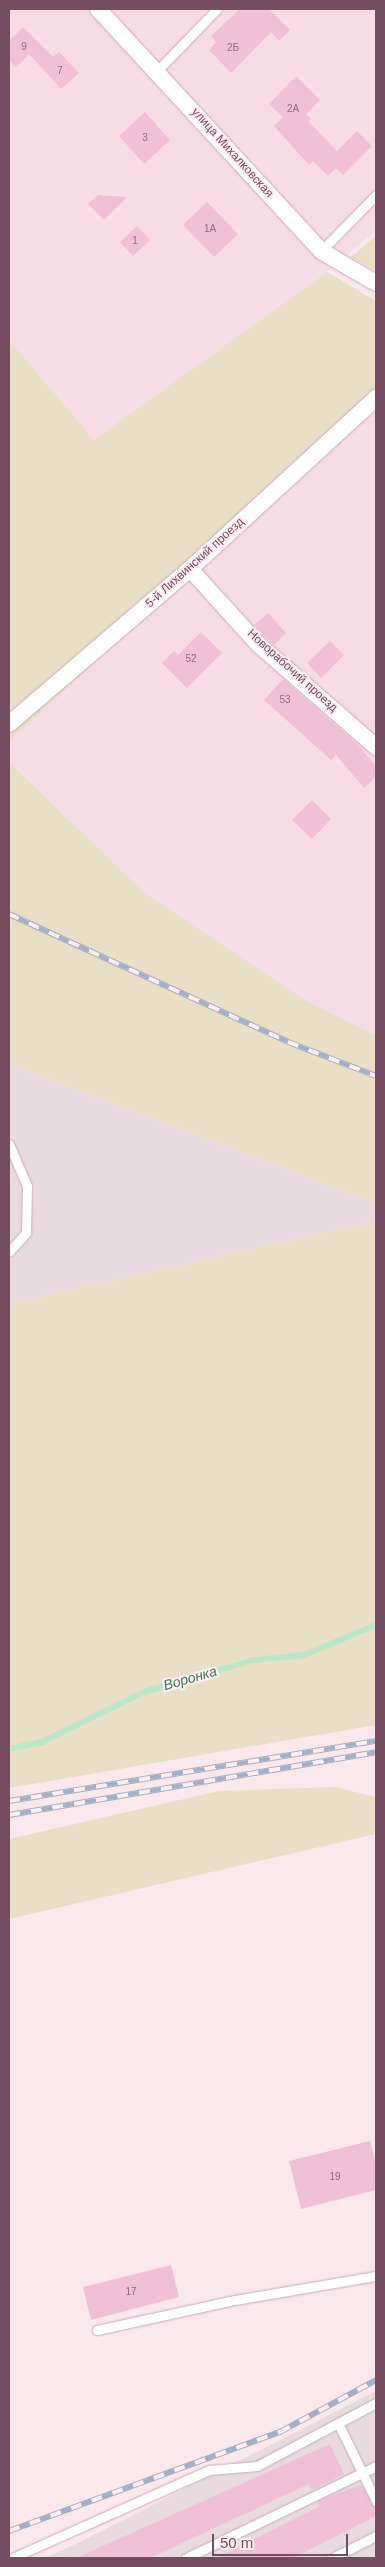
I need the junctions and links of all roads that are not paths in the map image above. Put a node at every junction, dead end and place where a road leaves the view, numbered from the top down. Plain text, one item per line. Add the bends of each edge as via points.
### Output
1 (98, 9) edge
2 (217, 9) edge
3 (158, 70) junction
4 (376, 195) edge
5 (321, 251) junction
6 (376, 283) edge
7 (376, 398) edge
8 (371, 414) edge
9 (190, 570) junction
10 (9, 724) edge
11 (376, 747) edge
12 (9, 1144) edge
13 (9, 1252) edge
14 (376, 2276) edge
15 (97, 2330) dead end
16 (376, 2403) edge
17 (338, 2423) junction
18 (376, 2466) edge
19 (362, 2472) junction
20 (376, 2501) edge
21 (376, 2536) edge
22 (12, 2558) edge
23 (186, 2558) edge
24 (332, 2558) edge

1 - 3 street, улица Михалковская
2 - 3 lane
3 - 5 street, улица Михалковская
4 - 5 lane
5 - 6 street, улица Михалковская
7 - 8 street, 5-й Лихвинский проезд
8 - 9 street, 5-й Лихвинский проезд
9 - 10 street, 5-й Лихвинский проезд
9 - 11 street, Новорабочий проезд via 258,644
12 - 13 lane via 27,1186 26,1232
14 - 15 lane via 235,2300
16 - 17 lane
17 - 19 lane
17 - 22 lane via 257,2466 209,2470
18 - 19 lane
19 - 20 lane
19 - 23 lane
21 - 24 lane

